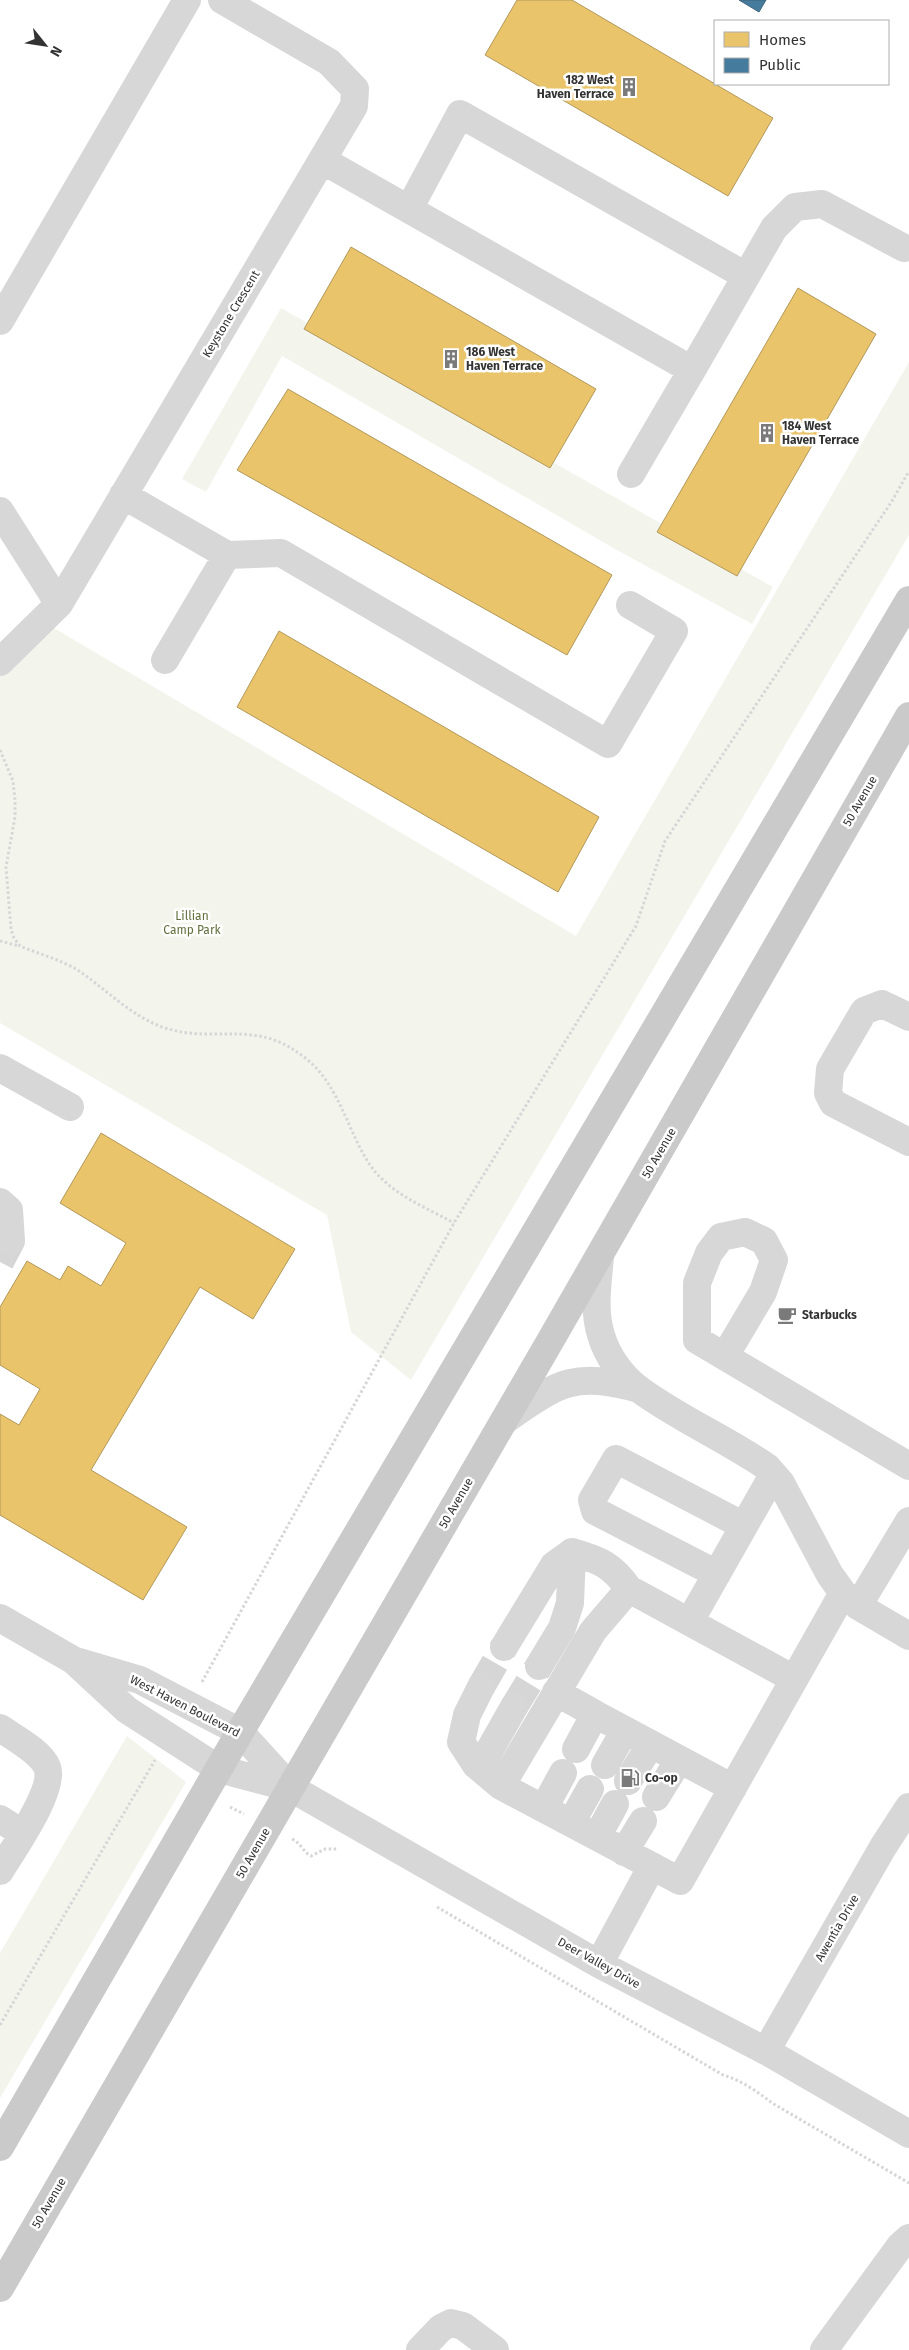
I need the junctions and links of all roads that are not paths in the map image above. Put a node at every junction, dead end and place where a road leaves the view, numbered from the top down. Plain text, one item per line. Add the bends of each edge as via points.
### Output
1 (187, 0) edge
2 (222, 0) edge
3 (322, 160) junction
4 (409, 209) junction
5 (904, 248) dead end
6 (746, 276) junction
7 (0, 321) edge
8 (692, 370) junction
9 (631, 474) dead end
10 (123, 495) junction
11 (0, 511) edge
12 (228, 555) junction
13 (909, 600) edge
14 (59, 604) junction
15 (630, 605) dead end
16 (165, 660) dead end
17 (0, 662) edge
18 (909, 716) edge
19 (909, 1017) edge
20 (0, 1068) edge
21 (70, 1107) dead end
22 (909, 1142) edge
23 (0, 1202) edge
24 (11, 1240) tunnel mouth
25 (600, 1256) junction
26 (725, 1356) junction
27 (639, 1389) junction
28 (505, 1420) junction
29 (909, 1466) edge
30 (773, 1475) junction
31 (909, 1522) edge
32 (744, 1526) junction
33 (572, 1552) junction
34 (717, 1574) junction
35 (629, 1589) junction
36 (851, 1600) junction
37 (0, 1618) edge
38 (690, 1620) junction
39 (909, 1636) edge
40 (504, 1647) tunnel mouth
41 (73, 1660) junction
42 (539, 1666) tunnel mouth
43 (794, 1679) junction
44 (481, 1687) tunnel mouth
45 (556, 1692) junction
46 (514, 1707) tunnel mouth
47 (595, 1714) junction
48 (0, 1728) edge
49 (625, 1730) junction
50 (240, 1732) junction
51 (650, 1744) junction
52 (576, 1749) dead end
53 (679, 1760) junction
54 (605, 1765) dead end
55 (480, 1768) junction
56 (219, 1769) junction
57 (563, 1773) dead end
58 (501, 1786) junction
59 (291, 1788) junction
60 (732, 1788) junction
61 (590, 1789) dead end
62 (656, 1797) dead end
63 (909, 1807) edge
64 (544, 1808) junction
65 (643, 1821) dead end
66 (571, 1823) junction
67 (11, 1826) edge
68 (597, 1837) junction
69 (624, 1852) junction
70 (652, 1866) junction
71 (0, 1871) edge
72 (599, 1964) junction
73 (766, 2051) junction
74 (909, 2134) edge
75 (0, 2147) edge
76 (909, 2238) edge
77 (0, 2288) edge
78 (420, 2350) edge
79 (495, 2350) edge
80 (824, 2350) edge

1 - 7 street
2 - 3 street, Keystone Crescent via 329,62 355,89 354,106
3 - 4 street
3 - 10 street, Keystone Crescent
4 - 6 street via 460,114
4 - 8 street
5 - 6 street via 822,204 795,207 774,228
6 - 8 street
8 - 9 street
10 - 12 street
10 - 14 street, Keystone Crescent
11 - 14 street
12 - 15 street via 281,554 608,744 674,631
12 - 16 street
13 - 50 main road
14 - 17 street, Keystone Crescent
18 - 25 main road, 50 Avenue
19 - 22 street via 882,1004 864,1011 830,1068 828,1093 833,1103
20 - 21 street
23 - 24 street via 9,1210
25 - 27 street via 596,1312 600,1334 608,1354
25 - 28 main road, 50 Avenue
26 - 26 street via 697,1340 697,1283 709,1253 721,1237 745,1232 764,1241 774,1260 763,1292
26 - 29 street
27 - 28 street via 613,1382 572,1381 559,1385
27 - 30 street via 750,1456
28 - 59 main road, 50 Avenue
30 - 32 street
30 - 36 street via 830,1575
31 - 36 street
32 - 34 street
32 - 34 street via 616,1459 600,1484 592,1500 595,1511
33 - 35 street via 595,1558 616,1571
33 - 40 street via 554,1565
33 - 42 street via 570,1603 562,1628
34 - 38 street
35 - 38 street
35 - 45 street via 593,1631
36 - 39 street
36 - 43 street
37 - 41 street, West Haven Boulevard
38 - 43 street
41 - 50 street, West Haven Boulevard via 140,1680
41 - 56 street, West Haven Boulevard via 126,1710
43 - 60 street
44 - 55 street via 467,1715 462,1742
45 - 47 street
45 - 58 street
46 - 55 street
47 - 49 street
47 - 52 street
48 - 67 street via 39,1757 48,1768 48,1783 43,1796
49 - 51 street
49 - 54 street
50 - 56 main road
50 - 59 street, West Haven Boulevard
51 - 53 street
51 - 68 street
53 - 60 street
53 - 62 street
55 - 58 street
56 - 59 street, West Haven Boulevard
56 - 75 main road
57 - 64 street
58 - 64 street
59 - 72 street, Deer Valley Drive
59 - 77 main road, 50 Avenue
60 - 70 street via 680,1881
61 - 66 street
63 - 73 street, Awentia Drive
64 - 66 street
65 - 69 street
66 - 68 street
67 - 71 street
68 - 69 street
69 - 70 street
70 - 72 street
72 - 73 street, Deer Valley Drive
73 - 74 street, Deer Valley Drive
76 - 80 street
78 - 79 street via 441,2328 451,2323 463,2326

